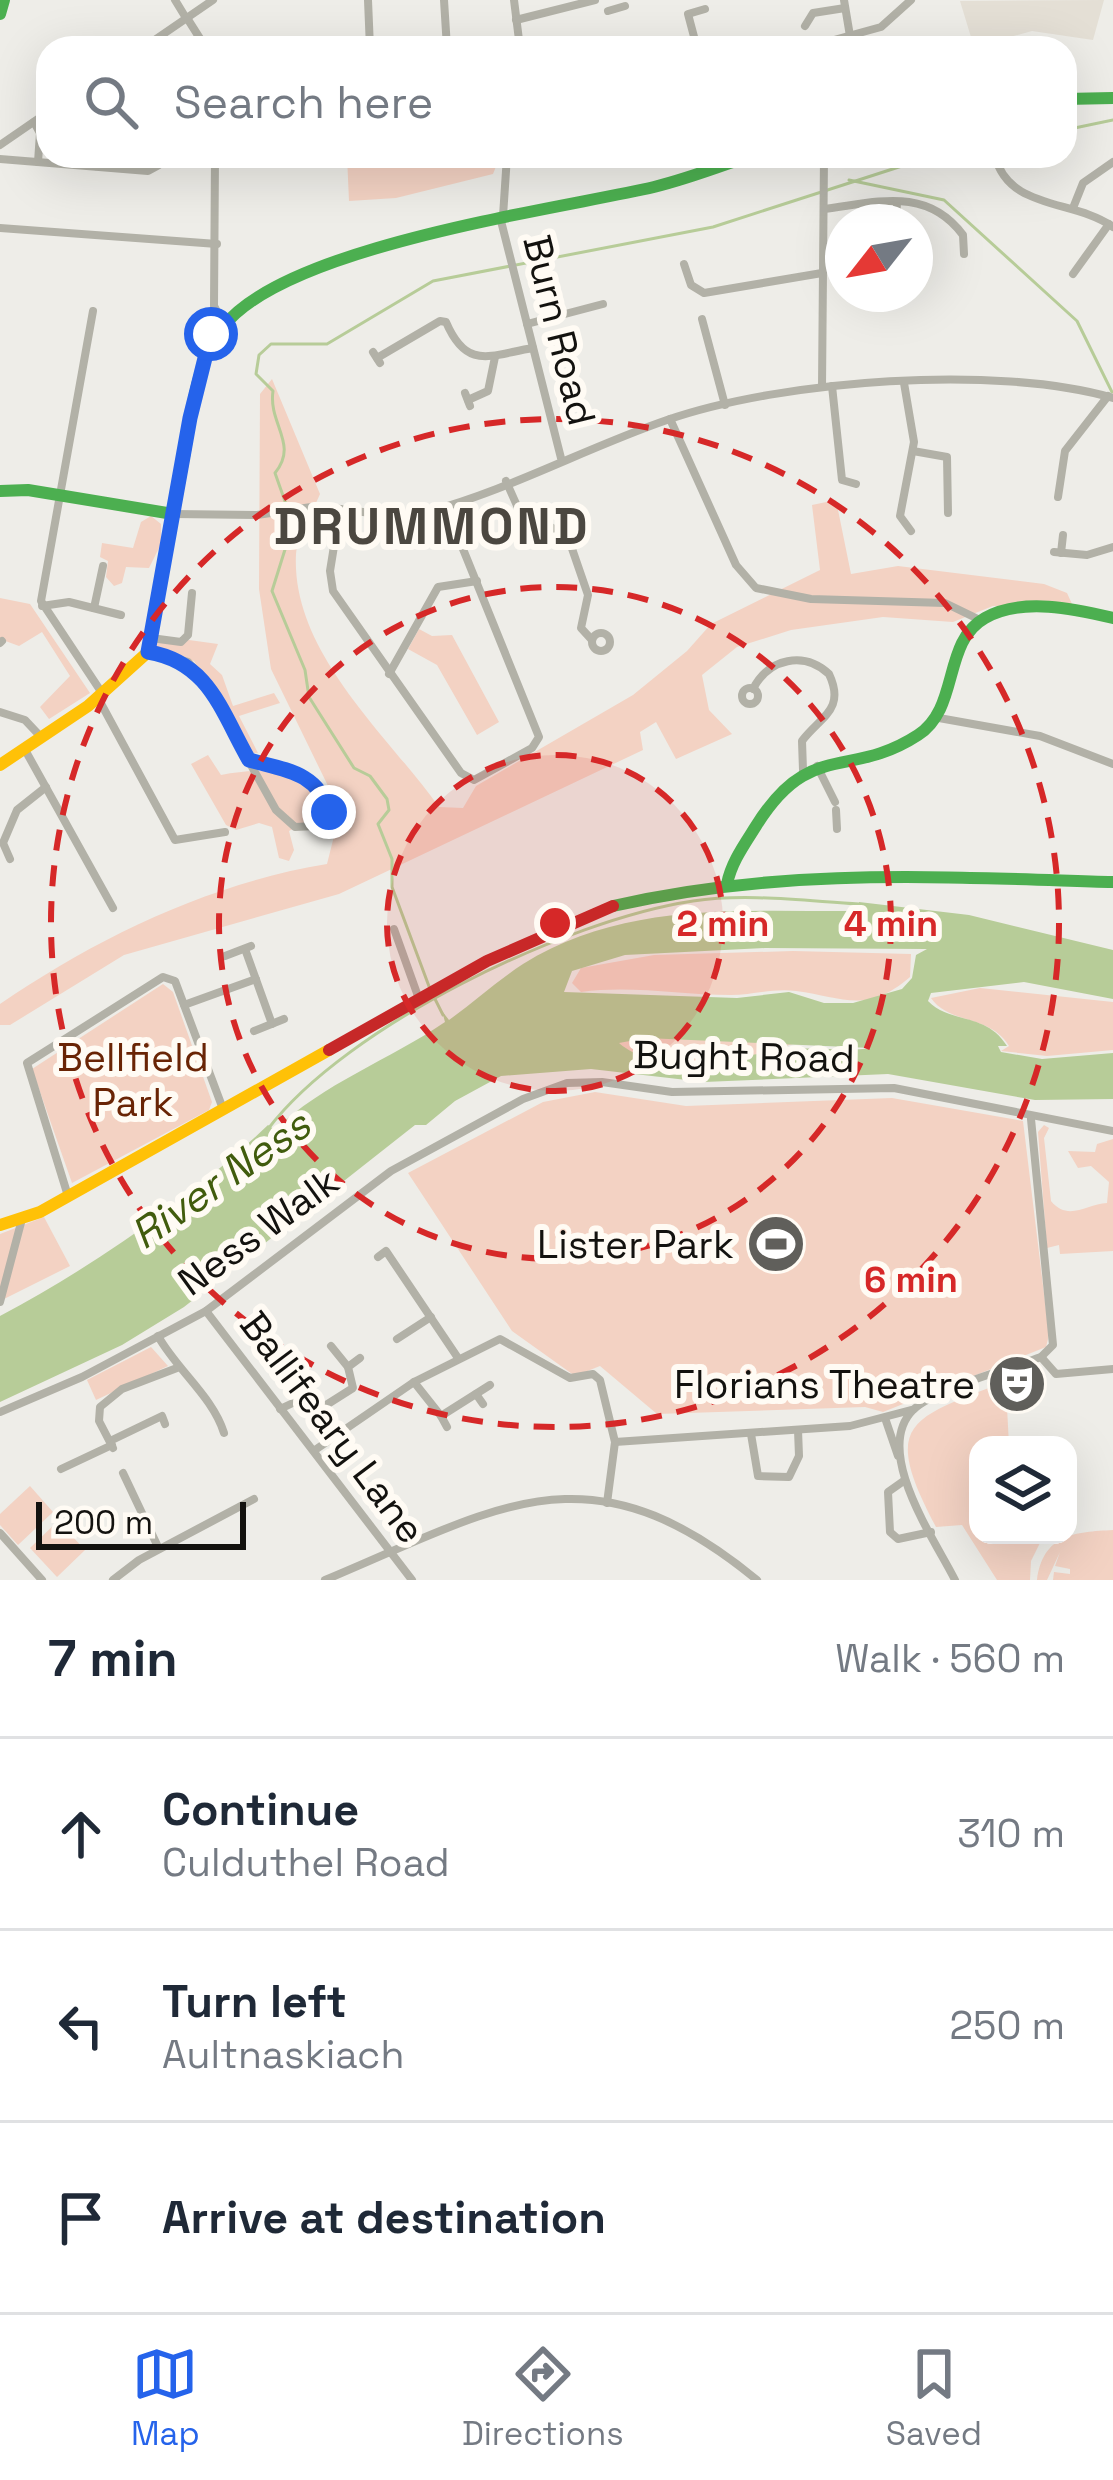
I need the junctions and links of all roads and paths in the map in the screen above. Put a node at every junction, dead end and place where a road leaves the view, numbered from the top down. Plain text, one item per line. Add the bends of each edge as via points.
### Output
1 (4, 0) edge
2 (175, 0) edge
3 (213, 0) edge
4 (368, 0) edge
5 (444, 0) edge
6 (514, 0) edge
7 (595, 0) edge
8 (911, 0) edge
9 (844, 4) edge
10 (705, 9) dead end
11 (0, 14) edge
12 (186, 18) junction
13 (516, 20) junction
14 (805, 26) dead end
15 (160, 36) edge
16 (198, 36) edge
17 (370, 36) edge
18 (446, 36) edge
19 (518, 36) edge
20 (694, 36) edge
21 (850, 36) joint
22 (1113, 98) edge
23 (1077, 99) edge
24 (34, 122) joint
25 (36, 126) edge
26 (0, 145) edge
27 (0, 159) edge
28 (36, 162) edge
29 (1113, 162) edge
30 (116, 168) edge
31 (157, 168) edge
32 (215, 168) edge
33 (506, 168) edge
34 (712, 168) edge
35 (824, 168) edge
36 (1002, 168) edge
37 (897, 202) joint
38 (1073, 208) junction
39 (824, 209) junction
40 (502, 221) junction
41 (1111, 226) edge
42 (0, 228) edge
43 (217, 244) junction
44 (964, 254) dead end
45 (688, 267) dead end
46 (822, 273) junction
47 (1073, 274) dead end
48 (603, 304) dead end
49 (93, 311) dead end
50 (702, 320) dead end
51 (222, 321) junction
52 (527, 324) junction
53 (533, 348) junction
54 (377, 357) dead end
55 (495, 357) junction
56 (904, 383) junction
57 (827, 387) junction
58 (1111, 397) edge
59 (468, 400) dead end
60 (725, 404) junction
61 (670, 419) junction
62 (913, 451) junction
63 (561, 458) junction
64 (506, 481) junction
65 (856, 484) dead end
66 (0, 491) edge
67 (1062, 493) dead end
68 (59, 494) junction
69 (446, 507) junction
70 (340, 509) junction
71 (948, 513) dead end
72 (173, 514) junction
73 (911, 531) dead end
74 (1063, 535) dead end
75 (1113, 547) edge
76 (103, 566) dead end
77 (477, 581) junction
78 (192, 593) dead end
79 (42, 606) junction
80 (94, 608) junction
81 (121, 615) dead end
82 (1113, 618) edge
83 (980, 620) junction
84 (592, 640) dead end
85 (150, 645) junction
86 (389, 674) junction
87 (753, 689) dead end
88 (100, 696) junction
89 (0, 712) edge
90 (939, 718) junction
91 (41, 737) junction
92 (24, 748) junction
93 (249, 760) junction
94 (1113, 764) edge
95 (0, 765) edge
96 (810, 767) junction
97 (46, 787) junction
98 (837, 829) dead end
99 (225, 832) dead end
100 (10, 859) dead end
101 (1113, 882) edge
102 (727, 884) junction
103 (112, 908) dead end
104 (394, 928) dead end
105 (225, 956) dead end
106 (256, 979) junction
107 (427, 995) junction
108 (184, 1005) junction
109 (284, 1018) dead end
110 (272, 1024) junction
111 (254, 1031) dead end
112 (224, 1111) junction
113 (1031, 1119) junction
114 (1113, 1131) edge
115 (391, 1172) joint
116 (68, 1196) junction
117 (22, 1219) junction
118 (0, 1225) edge
119 (386, 1251) dead end
120 (0, 1302) edge
121 (206, 1311) junction
122 (431, 1317) junction
123 (158, 1336) junction
124 (398, 1339) dead end
125 (331, 1346) dead end
126 (1041, 1357) junction
127 (360, 1358) dead end
128 (458, 1358) junction
129 (348, 1367) junction
130 (177, 1368) junction
131 (1113, 1369) edge
132 (415, 1382) junction
133 (490, 1385) dead end
134 (476, 1394) junction
135 (483, 1404) dead end
136 (280, 1409) junction
137 (912, 1411) junction
138 (0, 1412) edge
139 (441, 1416) junction
140 (885, 1418) junction
141 (165, 1424) dead end
142 (447, 1427) dead end
143 (798, 1430) junction
144 (224, 1433) dead end
145 (752, 1434) junction
146 (615, 1442) junction
147 (111, 1445) junction
148 (315, 1450) junction
149 (900, 1460) junction
150 (61, 1469) dead end
151 (123, 1473) dead end
152 (904, 1480) junction
153 (254, 1499) dead end
154 (607, 1503) junction
155 (931, 1532) junction
156 (0, 1533) edge
157 (159, 1549) junction
158 (391, 1552) junction
159 (42, 1580) edge
160 (113, 1580) edge
161 (325, 1580) edge
162 (412, 1580) edge
163 (757, 1580) edge
164 (955, 1580) edge

1 - 11 main road
2 - 12 street
3 - 12 street
4 - 17 street
5 - 18 street
6 - 13 street
7 - 13 street
8 - 21 street via 893,20
9 - 14 street via 813,13
9 - 21 street
10 - 20 street via 688,14
12 - 15 street
12 - 16 street
13 - 19 street
22 - 23 main road
24 - 25 street
24 - 26 street
27 - 28 street
29 - 38 street via 1083,182
30 - 31 street
32 - 43 street
33 - 40 street, Burn Road
34 - 40 main road
35 - 39 street
36 - 38 street via 1014,188
37 - 39 street via 860,199
37 - 44 street via 942,212 963,235
38 - 41 street
39 - 46 street
40 - 51 main road via 380,248
40 - 52 street, Burn Road
41 - 47 street
42 - 43 street
43 - 51 street via 214,306
45 - 46 street via 691,285 704,293
46 - 57 street
48 - 52 street
49 - 68 street
50 - 60 street
51 - 72 main road via 202,360
52 - 53 street, Burn Road
53 - 55 street
53 - 63 street, Burn Road
54 - 55 street via 440,320 459,349
55 - 59 street via 488,391
56 - 57 street
56 - 58 street via 1050,385
56 - 62 street
57 - 60 street
57 - 65 street via 842,480
58 - 67 street via 1065,451
60 - 61 street
61 - 63 street
61 - 83 street via 749,581 764,591 944,603
62 - 71 street via 947,457
62 - 73 street via 900,509
63 - 64 street
64 - 69 street
64 - 84 street via 518,508 568,537 588,595 580,628
66 - 68 main road
68 - 72 main road
68 - 79 street
69 - 70 street via 393,516
69 - 77 street
70 - 72 street
70 - 86 street via 333,591
72 - 85 main road
74 - 75 street via 1058,553 1087,556
76 - 80 street
77 - 86 street via 438,587
77 - 86 street via 538,730 532,748 482,778 466,778
78 - 85 street via 188,635
79 - 80 street
79 - 88 street
80 - 81 street
82 - 83 main road via 1047,609
83 - 90 main road via 959,651
85 - 88 main road
85 - 93 street via 188,662 203,679
87 - 96 street via 791,659 829,674 835,704 802,741
88 - 91 main road
88 - 99 street via 176,840
89 - 91 street via 25,720
90 - 94 street via 1040,736
90 - 96 main road via 891,749
91 - 92 main road
92 - 95 main road
92 - 97 street
93 - 93 street via 304,775 323,791 329,812 315,826 296,827 276,810
96 - 98 street via 836,806
96 - 102 main road via 771,796
97 - 100 street via 9,824 3,843
97 - 103 street
101 - 102 main road via 828,874
102 - 107 main road via 607,907
104 - 107 street
105 - 106 street via 248,947
106 - 108 street
106 - 110 street
107 - 112 main road
108 - 112 street
108 - 116 street via 175,981 163,977 27,1063
109 - 110 street
110 - 111 street
112 - 116 main road
113 - 114 street, Bught Road
113 - 115 street, Bught Road via 894,1088 671,1092 586,1082 523,1099
113 - 126 street via 1053,1338
115 - 121 street, Ness Walk
116 - 117 main road
117 - 118 main road
117 - 120 street
119 - 122 street
121 - 123 street, Ness Walk
121 - 136 street, Ballifeary Lane
122 - 124 street
122 - 128 street
123 - 130 street, Ness Walk
123 - 138 street, Ness Walk
125 - 129 street
126 - 131 street via 1056,1374
126 - 137 street
127 - 129 street
128 - 132 street
128 - 146 street via 500,1340 563,1376 593,1374
129 - 136 street via 353,1388 323,1407 295,1402
130 - 144 street, Ness Walk
130 - 147 street via 122,1389 100,1407
132 - 139 street
132 - 148 street
133 - 134 street
134 - 135 street
134 - 139 street
136 - 148 street, Ballifeary Lane
137 - 140 street
137 - 149 street
139 - 142 street
140 - 143 street
140 - 149 street
141 - 147 street via 162,1416
143 - 145 street
143 - 145 street via 793,1475 761,1478
145 - 146 street
146 - 154 street
147 - 150 street
148 - 158 street, Ballifeary Lane
149 - 152 street
151 - 157 street
152 - 155 street
152 - 155 street via 888,1492 890,1532 898,1539
153 - 157 street
154 - 158 street via 506,1505
154 - 163 street via 682,1527
155 - 164 street
156 - 159 street
157 - 160 street
158 - 161 street
158 - 162 street, Ballifeary Lane

